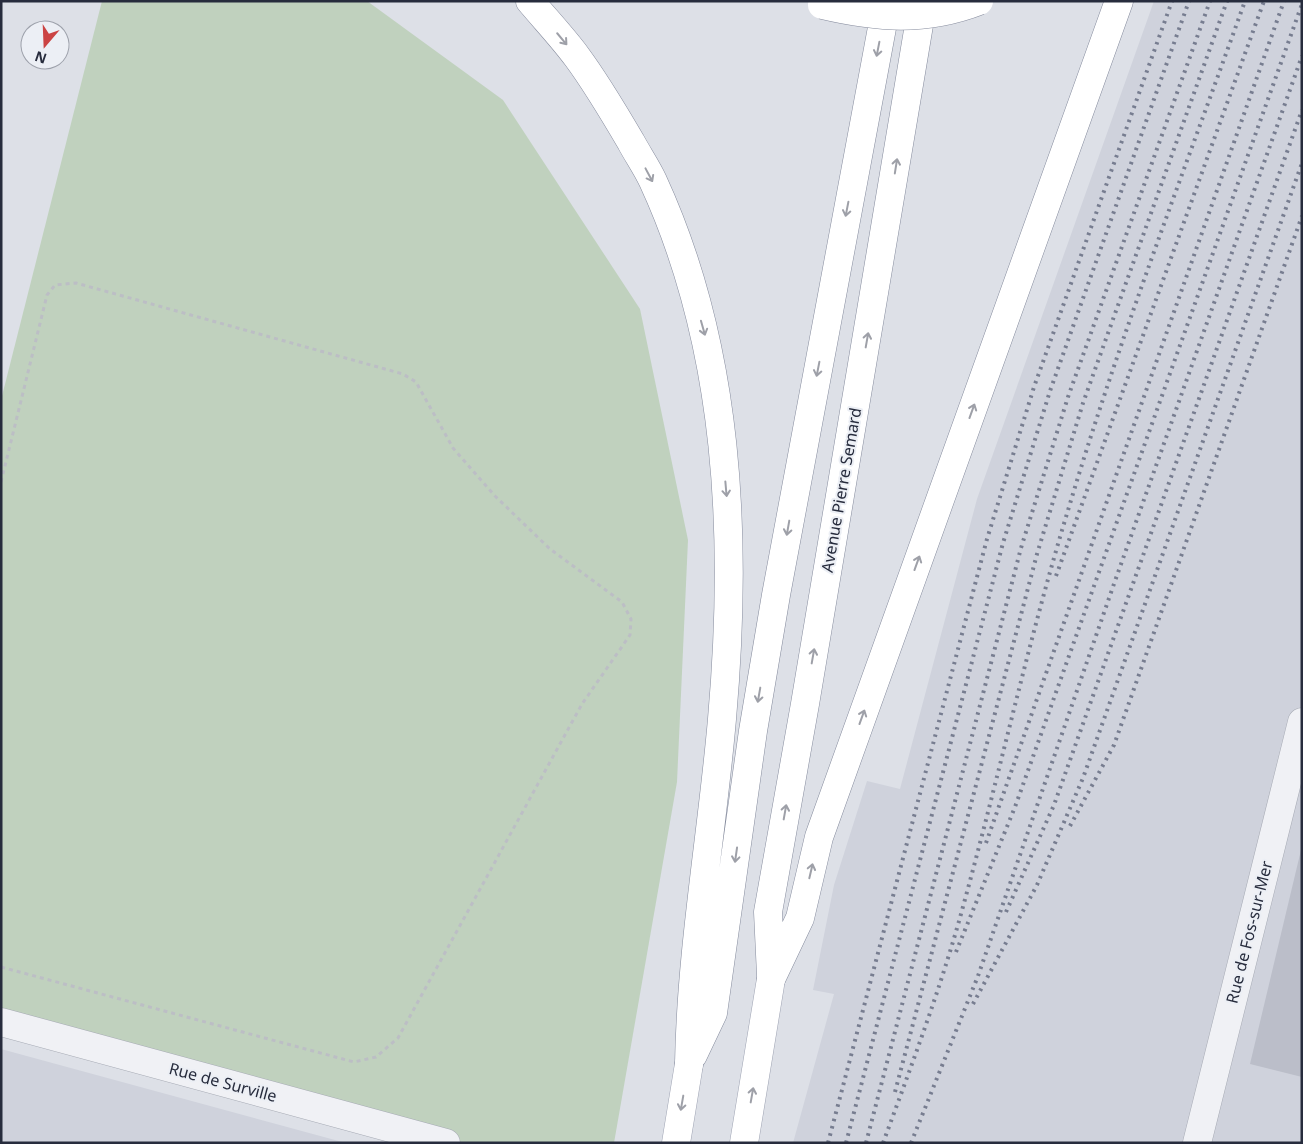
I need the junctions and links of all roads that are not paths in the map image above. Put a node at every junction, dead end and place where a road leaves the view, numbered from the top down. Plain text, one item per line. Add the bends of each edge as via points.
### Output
1 (530, 1) edge
2 (887, 1) edge
3 (923, 1) edge
4 (979, 1) edge
5 (1120, 1) edge
6 (818, 3) edge
7 (1302, 722) edge
8 (771, 979) junction
9 (1, 1022) edge
10 (689, 1064) junction
11 (446, 1143) edge
12 (676, 1143) edge
13 (744, 1143) edge
14 (1197, 1143) edge

1 -> 10 main road via 576,56 652,180 682,256 706,341 719,418 728,516 728,617 722,718 690,1010
2 -> 10 main road via 776,595 713,1013
8 -> 3 main road, Avenue Pierre Semard via 768,912
4 - 6 main road, bridge via 955,10 878,16
8 -> 5 main road via 800,918 820,837
7 - 14 lane, Rue de Fos-sur-Mer
13 -> 8 main road
9 - 11 lane, Rue de Surville
10 -> 12 main road

